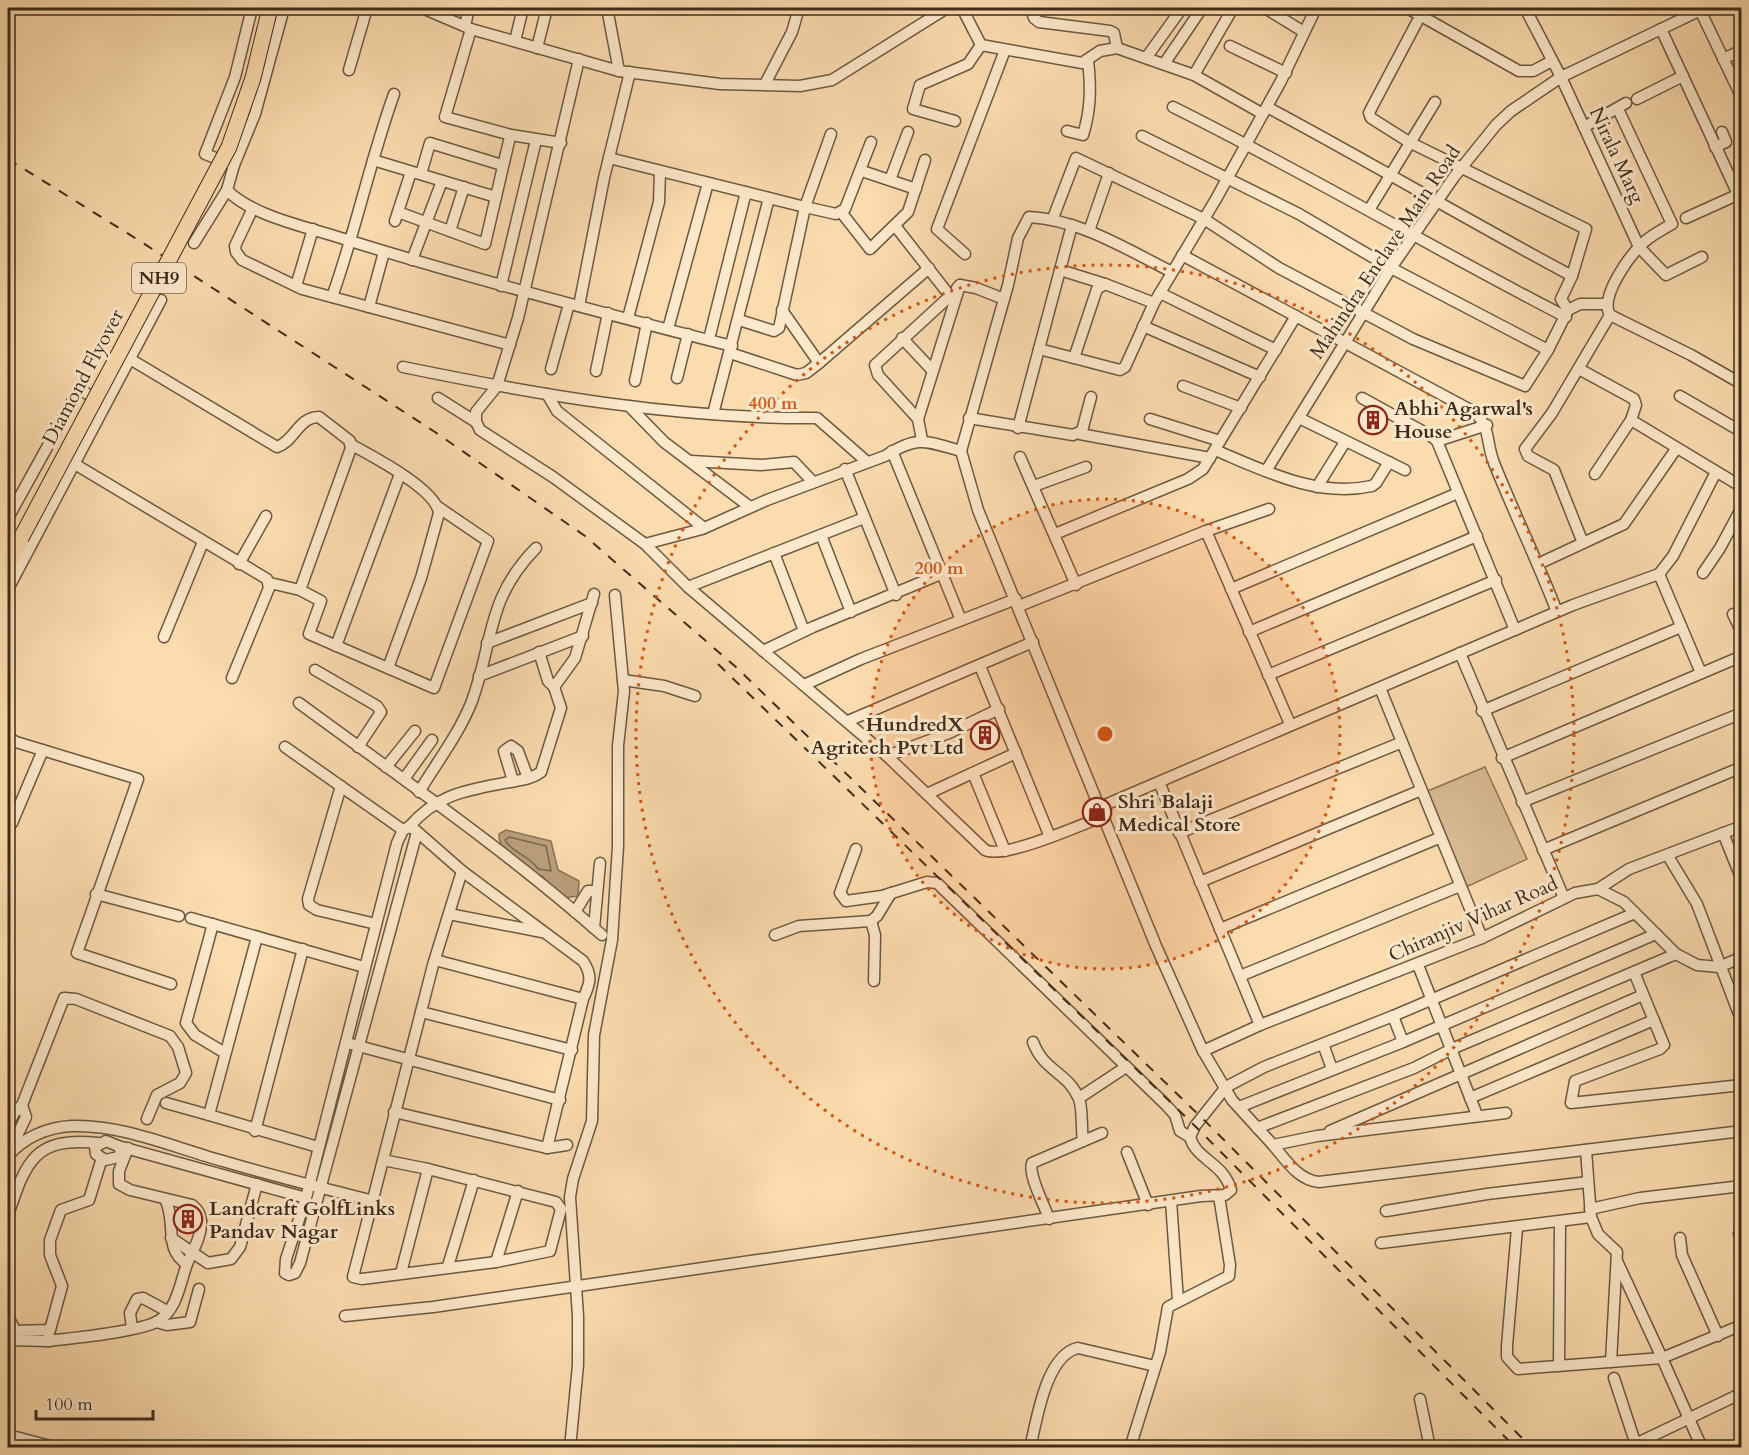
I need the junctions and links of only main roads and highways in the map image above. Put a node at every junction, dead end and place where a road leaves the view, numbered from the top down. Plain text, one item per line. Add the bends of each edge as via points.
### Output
1 (259, 8) edge
2 (270, 8) edge
3 (8, 543) edge
4 (8, 566) edge

1 - 3 highway, Diamond Flyover / NH9 via 235,102 219,143
2 - 4 highway, Diamond Flyover / NH9, bridge via 253,78 229,147

